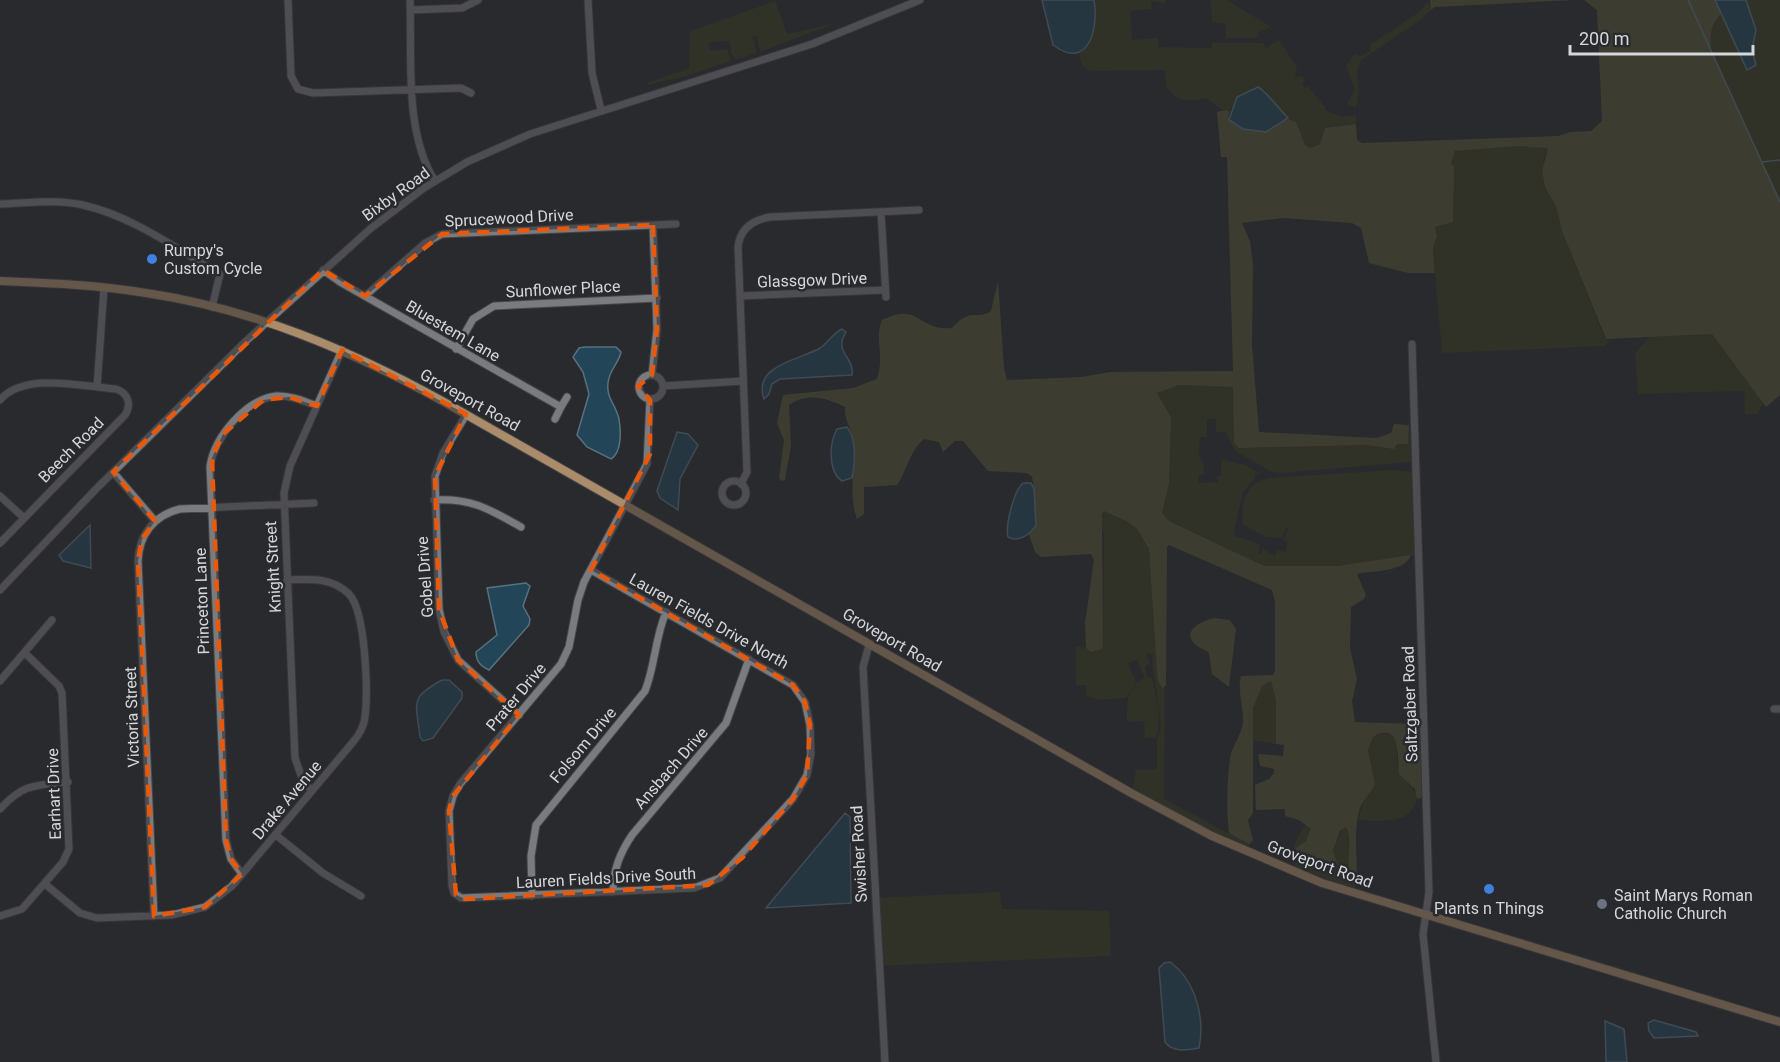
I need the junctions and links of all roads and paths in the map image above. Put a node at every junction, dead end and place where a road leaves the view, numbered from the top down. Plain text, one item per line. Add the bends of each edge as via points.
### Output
1 (288, 0) edge
2 (410, 0) edge
3 (478, 0) edge
4 (588, 0) edge
5 (920, 0) edge
6 (410, 10) junction
7 (298, 89) junction
8 (413, 89) junction
9 (471, 93) dead end
10 (291, 94) dead end
11 (601, 110) junction
12 (435, 181) junction
13 (0, 204) edge
14 (919, 210) dead end
15 (881, 212) junction
16 (676, 224) dead end
17 (653, 225) junction
18 (323, 270) junction
19 (0, 281) edge
20 (104, 288) junction
21 (364, 296) junction
22 (740, 296) junction
23 (657, 298) junction
24 (212, 307) junction
25 (266, 321) junction
26 (1412, 344) dead end
27 (456, 349) junction
28 (342, 350) junction
29 (652, 375) junction
30 (743, 381) junction
31 (663, 386) junction
32 (97, 387) junction
33 (567, 397) dead end
34 (0, 400) edge
35 (650, 400) junction
36 (317, 406) junction
37 (561, 407) junction
38 (466, 415) junction
39 (555, 419) dead end
40 (113, 472) junction
41 (741, 484) dead end
42 (0, 496) edge
43 (434, 500) junction
44 (314, 503) dead end
45 (284, 504) junction
46 (625, 505) junction
47 (212, 507) junction
48 (23, 517) junction
49 (155, 521) junction
50 (521, 527) dead end
51 (0, 543) edge
52 (591, 570) junction
53 (287, 580) junction
54 (0, 590) edge
55 (666, 612) junction
56 (52, 620) dead end
57 (869, 645) junction
58 (24, 653) junction
59 (749, 659) junction
60 (0, 681) edge
61 (519, 715) junction
62 (807, 775) joint
63 (68, 782) junction
64 (312, 791) junction
65 (0, 809) edge
66 (276, 835) junction
67 (242, 874) junction
68 (45, 884) junction
69 (613, 892) junction
70 (362, 896) dead end
71 (532, 896) junction
72 (465, 899) joint
73 (0, 916) edge
74 (154, 916) junction
75 (1425, 916) junction
76 (1780, 1022) edge
77 (885, 1062) edge
78 (1436, 1062) edge

1 - 7 street via 291,76
2 - 6 street
3 - 6 street via 462,8
4 - 11 street via 592,74
5 - 11 street, Bixby Road via 812,44
6 - 8 street
7 - 8 street via 313,93
7 - 10 street
8 - 9 street via 461,88
8 - 12 street via 420,154
11 - 12 street, Bixby Road via 518,139
12 - 18 street, Bixby Road
13 - 24 street via 58,201 119,217 220,274
14 - 15 street
15 - 22 street via 755,221 738,241
15 - 22 street, Glassgow Drive via 886,294
16 - 17 street, Sprucewood Drive
17 - 21 street, Sprucewood Drive via 442,234 425,243
17 - 23 street
18 - 21 street, Bluestem Lane
18 - 25 street, Bixby Road
19 - 20 main road, Groveport Road
20 - 24 main road, Groveport Road via 145,292
20 - 32 street
21 - 27 street, Bluestem Lane
22 - 30 street
23 - 27 street, Sunflower Place via 494,306 473,319
23 - 29 street
24 - 25 main road, Groveport Road
25 - 28 main road, Groveport Road
25 - 40 street, Bixby Road
26 - 75 street, Saltzgaber Road via 1429,892
27 - 37 street, Bluestem Lane
28 - 36 street, Knight Street
28 - 38 main road, Groveport Road
29 - 31 street via 660,378
29 - 35 street via 641,378 638,386 640,393
30 - 31 street
30 - 41 street via 747,472
31 - 35 street via 658,397
32 - 34 street via 33,383 17,386
32 - 48 street, Beech Road via 123,392 129,403 128,412
33 - 37 street
35 - 46 street, Prater Drive via 648,464
36 - 45 street, Knight Street via 290,466
36 - 47 street, Princeton Lane via 276,396 246,411 223,434 214,450 210,466
37 - 39 street
38 - 43 street, Gobel Drive via 436,467
38 - 46 main road, Groveport Road
40 - 49 street
40 - 54 street, Bixby Road
42 - 48 street
43 - 50 street via 477,503
43 - 61 street, Gobel Drive via 439,609 448,643 458,660
44 - 45 street
45 - 47 street
45 - 53 street, Knight Street
46 - 52 street, Prater Drive
46 - 57 main road, Groveport Road
47 - 49 street via 167,512
47 - 67 street, Princeton Lane via 226,840 231,859
48 - 51 street, Beech Road
49 - 74 street, Victoria Street via 142,539 138,561
52 - 55 street, Lauren Fields Drive North
52 - 61 street, Prater Drive via 578,600 566,656
53 - 64 street, Knight Street via 295,758 303,781
53 - 64 street, Drake Avenue via 317,579 340,587 357,606 362,628 362,728
55 - 59 street, Lauren Fields Drive North
55 - 71 street, Folsom Drive via 645,691 536,825 531,856
56 - 58 street
57 - 75 main road, Groveport Road via 1212,836 1322,883
57 - 77 street, Swisher Road via 863,667
58 - 60 street
58 - 63 street, Earhart Drive via 62,693
59 - 62 street, Lauren Fields Drive North via 783,677 805,702 812,740
59 - 69 street, Ansbach Drive via 726,723 621,851
61 - 72 street, Prater Drive via 453,796 449,811 452,886 456,895
62 - 69 street, Lauren Fields Drive South via 793,799 720,878 694,888
63 - 65 street via 30,786 14,794
63 - 68 street, Earhart Drive via 69,849
64 - 66 street, Drake Avenue
66 - 67 street, Drake Avenue
66 - 70 street via 323,873
67 - 74 street, Drake Avenue via 219,898 204,907 189,913
68 - 73 street, Earhart Drive via 22,909
68 - 74 street, Drake Avenue via 89,917
69 - 71 street, Lauren Fields Drive South
71 - 72 street, Lauren Fields Drive South
75 - 76 main road, Groveport Road
75 - 78 street, Saltzgaber Road via 1423,934

